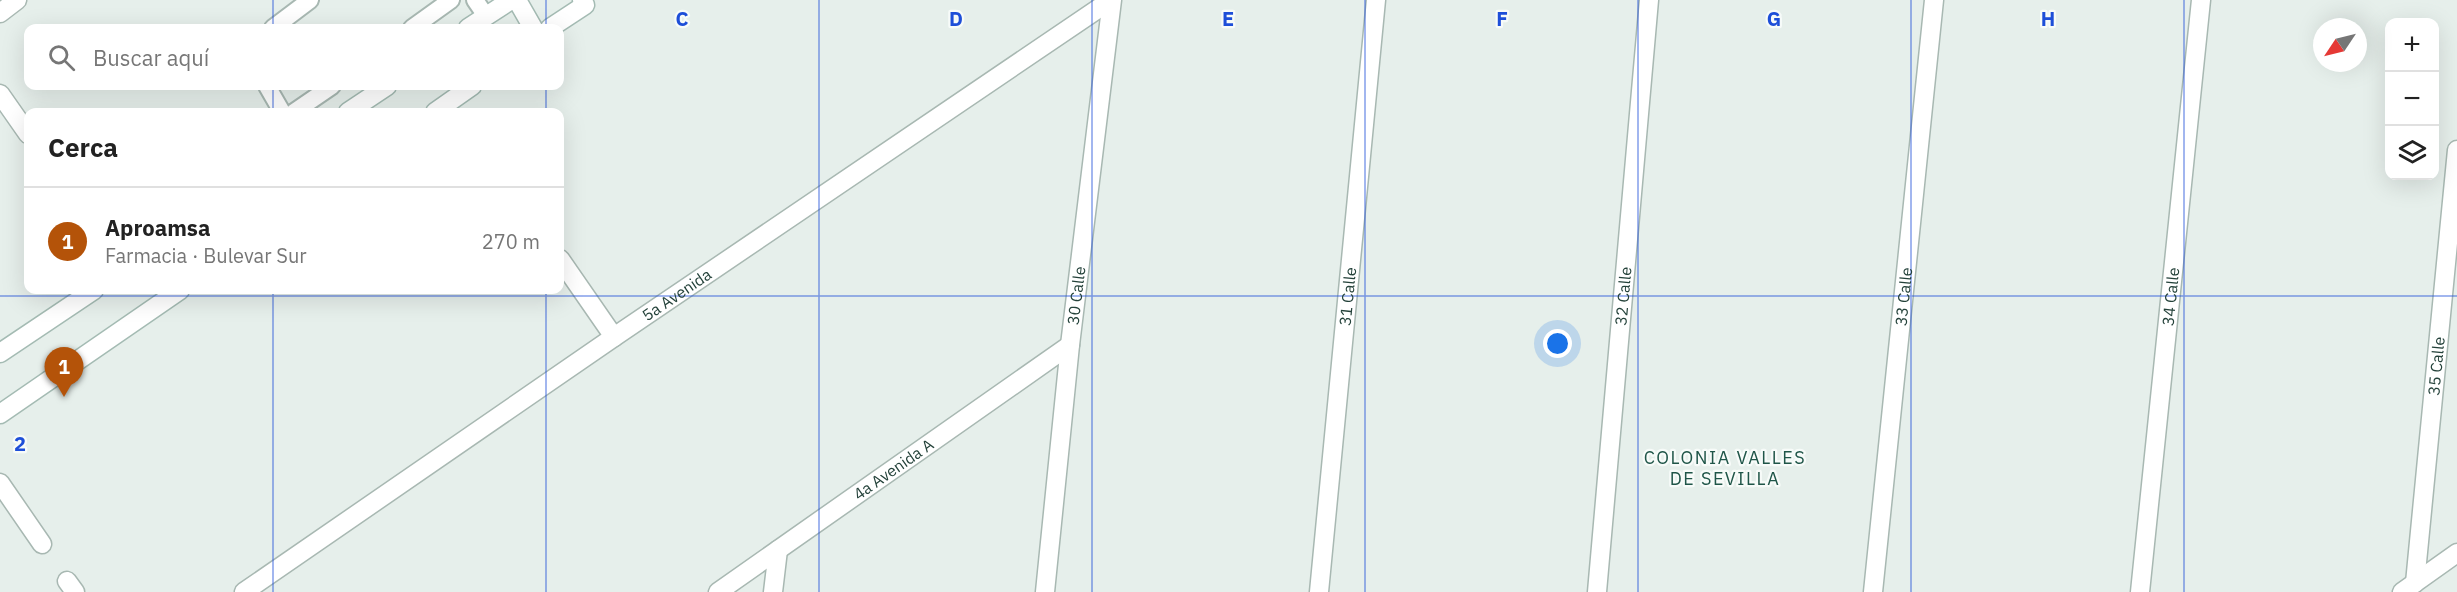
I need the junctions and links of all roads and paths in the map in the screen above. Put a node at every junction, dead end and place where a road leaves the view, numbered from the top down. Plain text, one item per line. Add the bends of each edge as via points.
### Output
1 (17, 0) edge
2 (310, 0) edge
3 (451, 0) edge
4 (475, 0) edge
5 (511, 0) edge
6 (517, 0) edge
7 (1112, 0) edge
8 (1376, 0) edge
9 (1649, 0) edge
10 (1934, 0) edge
11 (2200, 0) edge
12 (587, 2) edge
13 (0, 13) edge
14 (486, 16) junction
15 (278, 24) edge
16 (417, 24) edge
17 (474, 24) edge
18 (531, 24) edge
19 (556, 24) edge
20 (269, 90) edge
21 (326, 90) edge
22 (381, 90) edge
23 (469, 90) edge
24 (0, 94) edge
25 (455, 107) edge
26 (280, 108) edge
27 (300, 108) edge
28 (354, 108) edge
29 (24, 128) edge
30 (2457, 150) edge
31 (564, 265) edge
32 (88, 294) edge
33 (174, 294) edge
34 (614, 337) junction
35 (1070, 345) junction
36 (0, 353) edge
37 (0, 414) edge
38 (0, 483) edge
39 (42, 544) dead end
40 (778, 550) junction
41 (2457, 553) edge
42 (2409, 587) edge
43 (244, 592) edge
44 (718, 592) edge
45 (773, 592) edge
46 (1045, 592) edge
47 (1320, 592) edge
48 (1597, 592) edge
49 (1873, 592) edge
50 (2140, 592) edge

1 - 13 street
2 - 15 lane
3 - 16 lane
4 - 14 lane
5 - 14 street
6 - 18 street
7 - 34 street, 5a Avenida
7 - 35 street, 30 Calle
8 - 47 street, 31 Calle
9 - 48 street, 32 Calle
10 - 49 street, 33 Calle
11 - 50 street, 34 Calle
12 - 19 street
14 - 17 street
20 - 26 lane
21 - 27 lane
22 - 28 street
23 - 25 street
24 - 29 street
30 - 42 street, 35 Calle
31 - 34 street
32 - 36 street
33 - 37 street
34 - 43 street, 5a Avenida
35 - 40 street, 4a Avenida A
35 - 46 street, 30 Calle
38 - 39 street
40 - 44 street, 4a Avenida A
40 - 45 street
41 - 42 street

